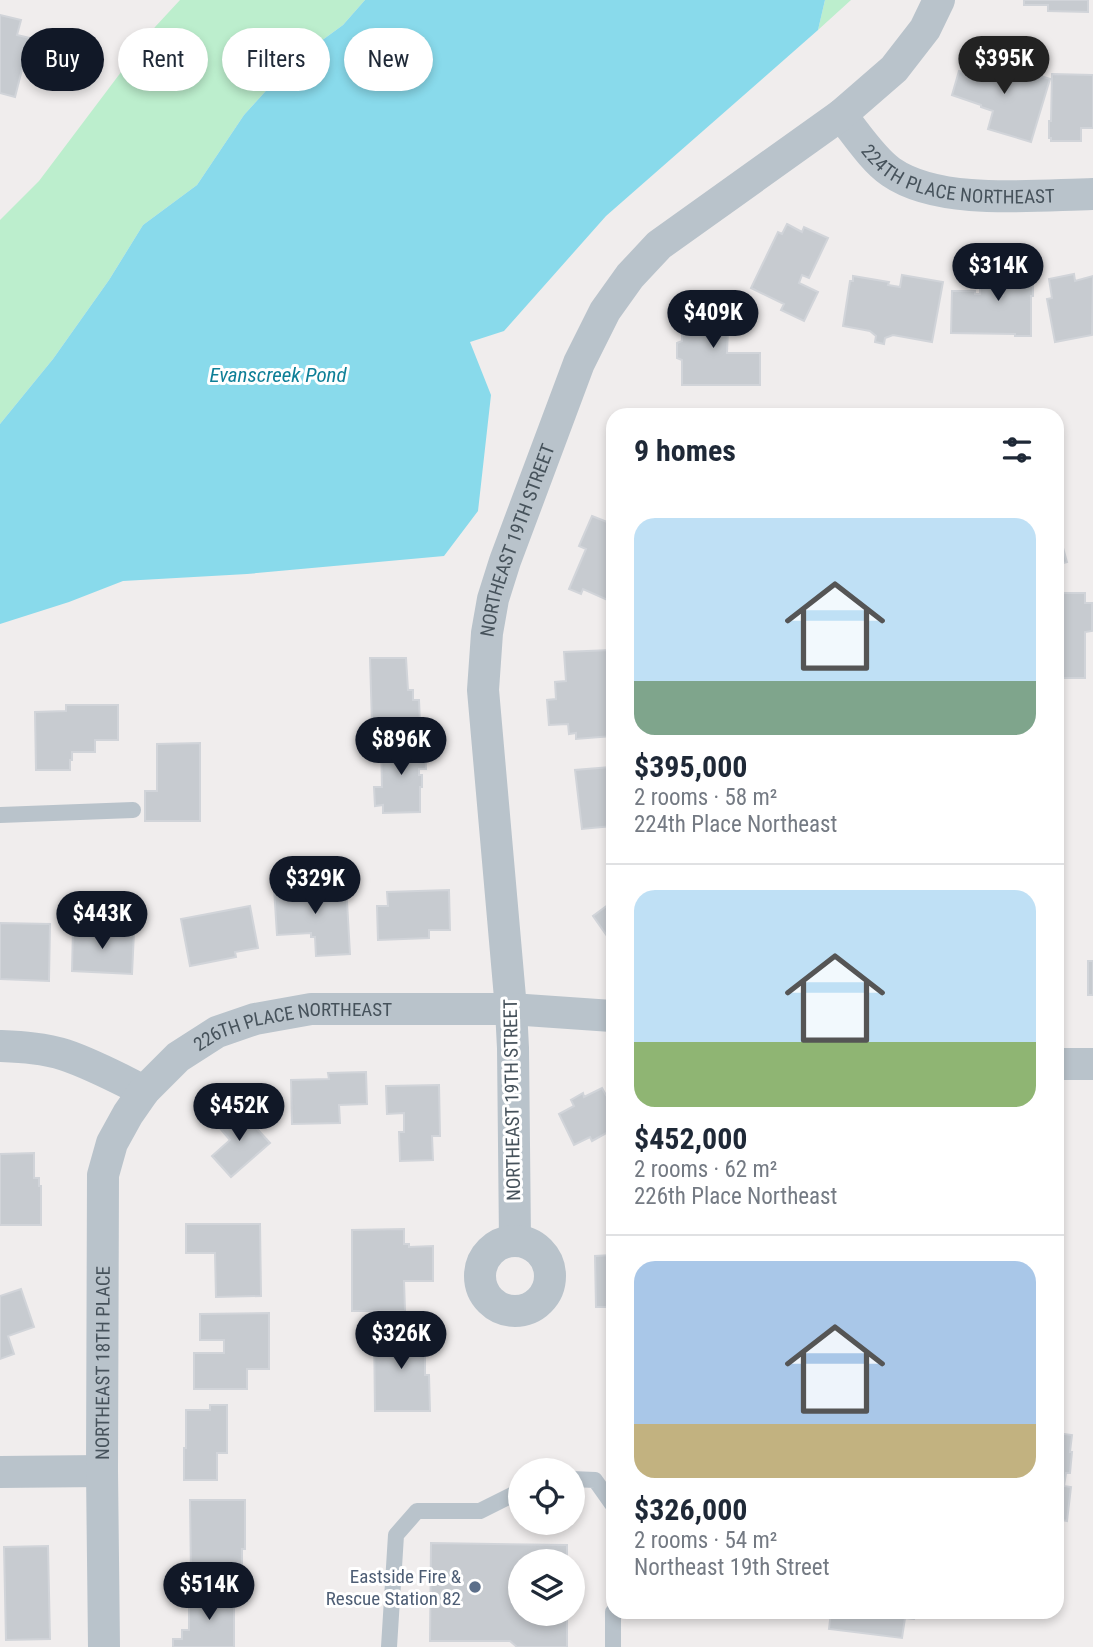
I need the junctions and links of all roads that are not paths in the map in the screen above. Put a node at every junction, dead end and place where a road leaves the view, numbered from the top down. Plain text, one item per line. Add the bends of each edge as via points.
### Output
1 (939, 0) edge
2 (841, 115) junction
3 (1093, 194) edge
4 (133, 810) dead end
5 (0, 815) edge
6 (511, 1009) junction
7 (606, 1016) edge
8 (0, 1046) edge
9 (1064, 1064) edge
10 (1093, 1064) edge
11 (144, 1091) junction
12 (515, 1241) dead end
13 (102, 1471) junction
14 (0, 1472) edge
15 (585, 1480) edge
16 (606, 1496) edge
17 (508, 1497) edge
18 (613, 1619) edge
19 (104, 1647) edge
20 (389, 1647) edge
21 (612, 1647) edge

1 - 2 street, NORTHEAST 19TH STREET via 925,29 894,69
2 - 3 street, 224TH PLACE NORTHEAST via 890,172 916,185 949,194
2 - 6 street, NORTHEAST 19TH STREET via 659,245 630,276 605,311 579,363 510,549 492,599 483,690
4 - 5 lane
6 - 7 street, 226TH PLACE NORTHEAST
6 - 11 street, 226TH PLACE NORTHEAST via 311,1009 255,1019 217,1032 178,1057
6 - 12 street, NORTHEAST 19TH STREET
8 - 11 street via 63,1054
9 - 10 street
11 - 13 street, NORTHEAST 18TH PLACE via 112,1143 103,1175
13 - 14 street
13 - 19 street, NORTHEAST 18TH PLACE
15 - 16 lane via 595,1480
17 - 20 lane via 480,1511 416,1511 396,1535
18 - 21 lane

